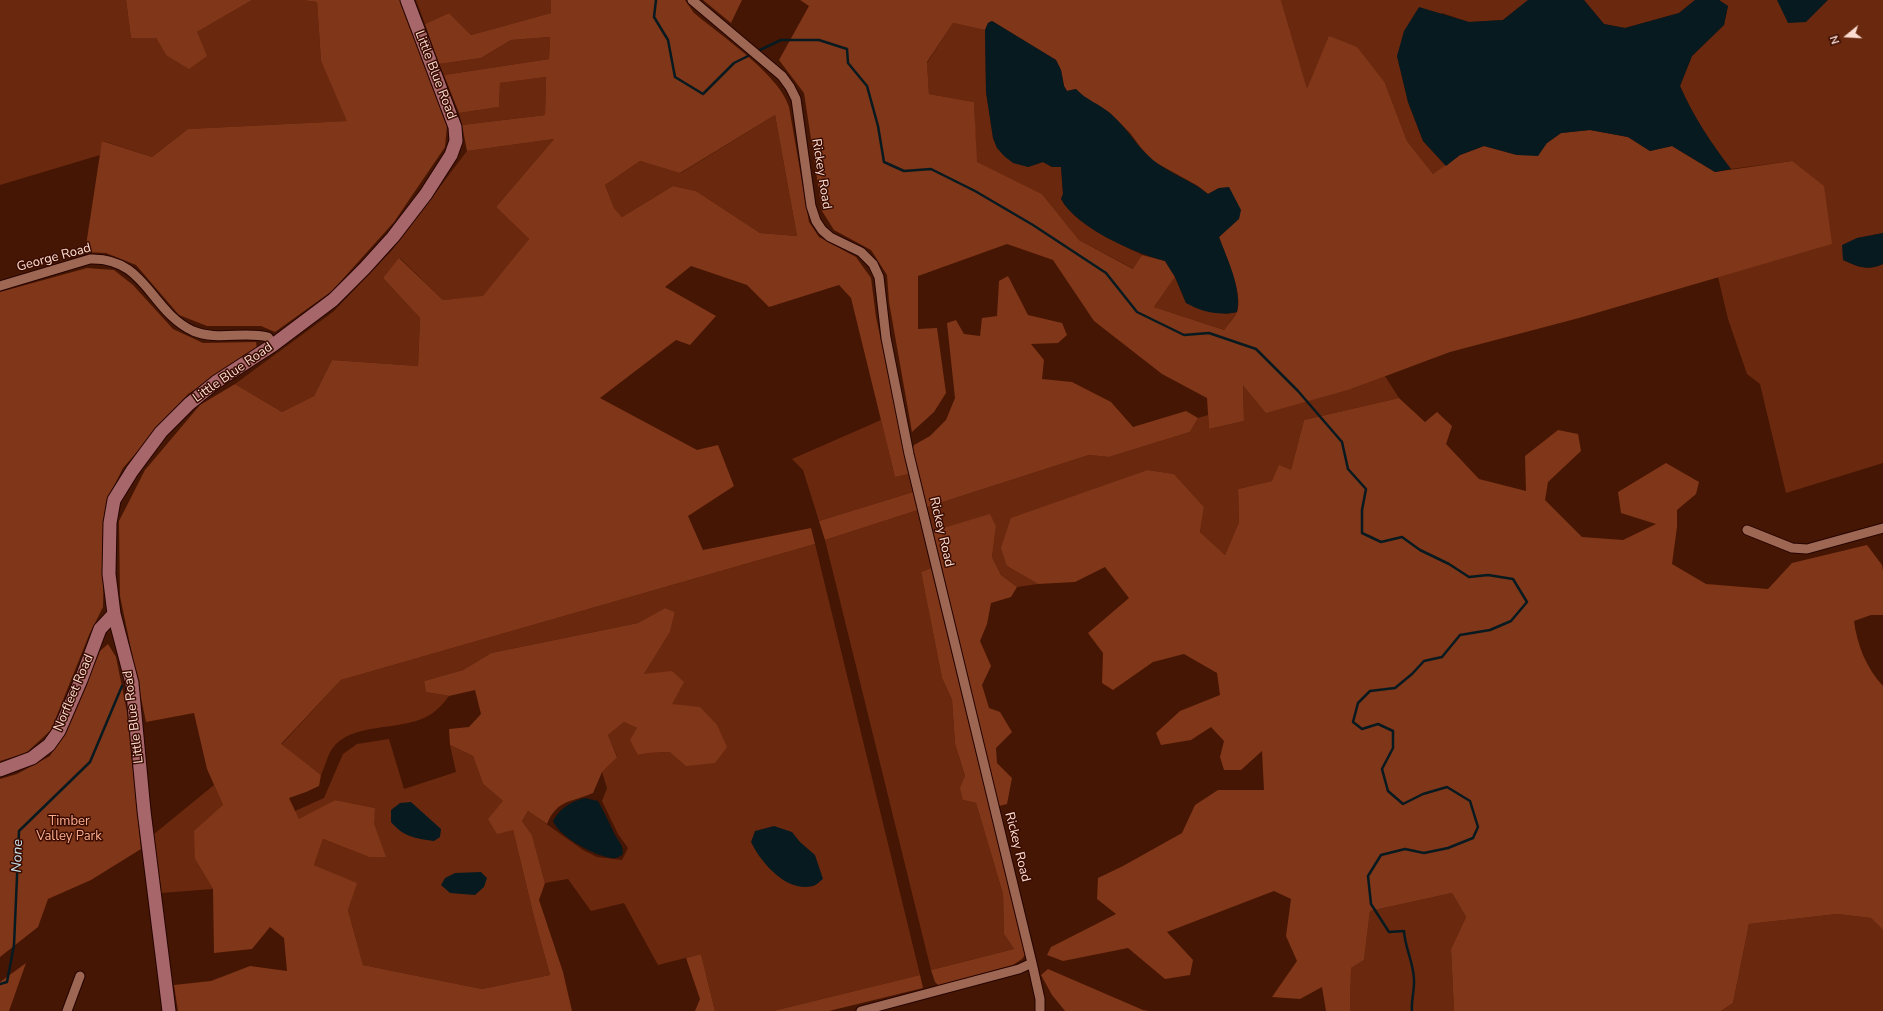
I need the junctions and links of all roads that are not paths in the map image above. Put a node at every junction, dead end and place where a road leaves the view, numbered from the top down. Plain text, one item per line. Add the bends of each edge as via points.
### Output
1 (407, 0) edge
2 (692, 0) edge
3 (0, 286) edge
4 (273, 345) junction
5 (1883, 528) edge
6 (1747, 530) dead end
7 (114, 614) junction
8 (0, 770) edge
9 (1032, 963) junction
10 (80, 976) dead end
11 (67, 1011) edge
12 (169, 1011) edge
13 (861, 1011) edge
14 (1040, 1011) edge

1 - 4 street, Little Blue Road via 455,127 456,141 451,155 426,194 364,270 333,300
2 - 9 street, Rickey Road via 782,76 790,87 796,99 811,206 816,220 830,237 866,256 879,277 886,338 909,454
3 - 4 street, George Road via 90,259 113,261 129,269 173,317 193,330 216,336 258,334 268,337
4 - 7 street, Little Blue Road via 216,382 189,404 161,432 114,500 110,523 109,574
5 - 6 street via 1807,549 1792,548
7 - 8 street, Norfleet Road via 100,629 59,731 49,745 32,758
7 - 12 street, Little Blue Road via 133,691 144,811
9 - 13 street via 1019,969
9 - 14 street, Rickey Road
10 - 11 street

